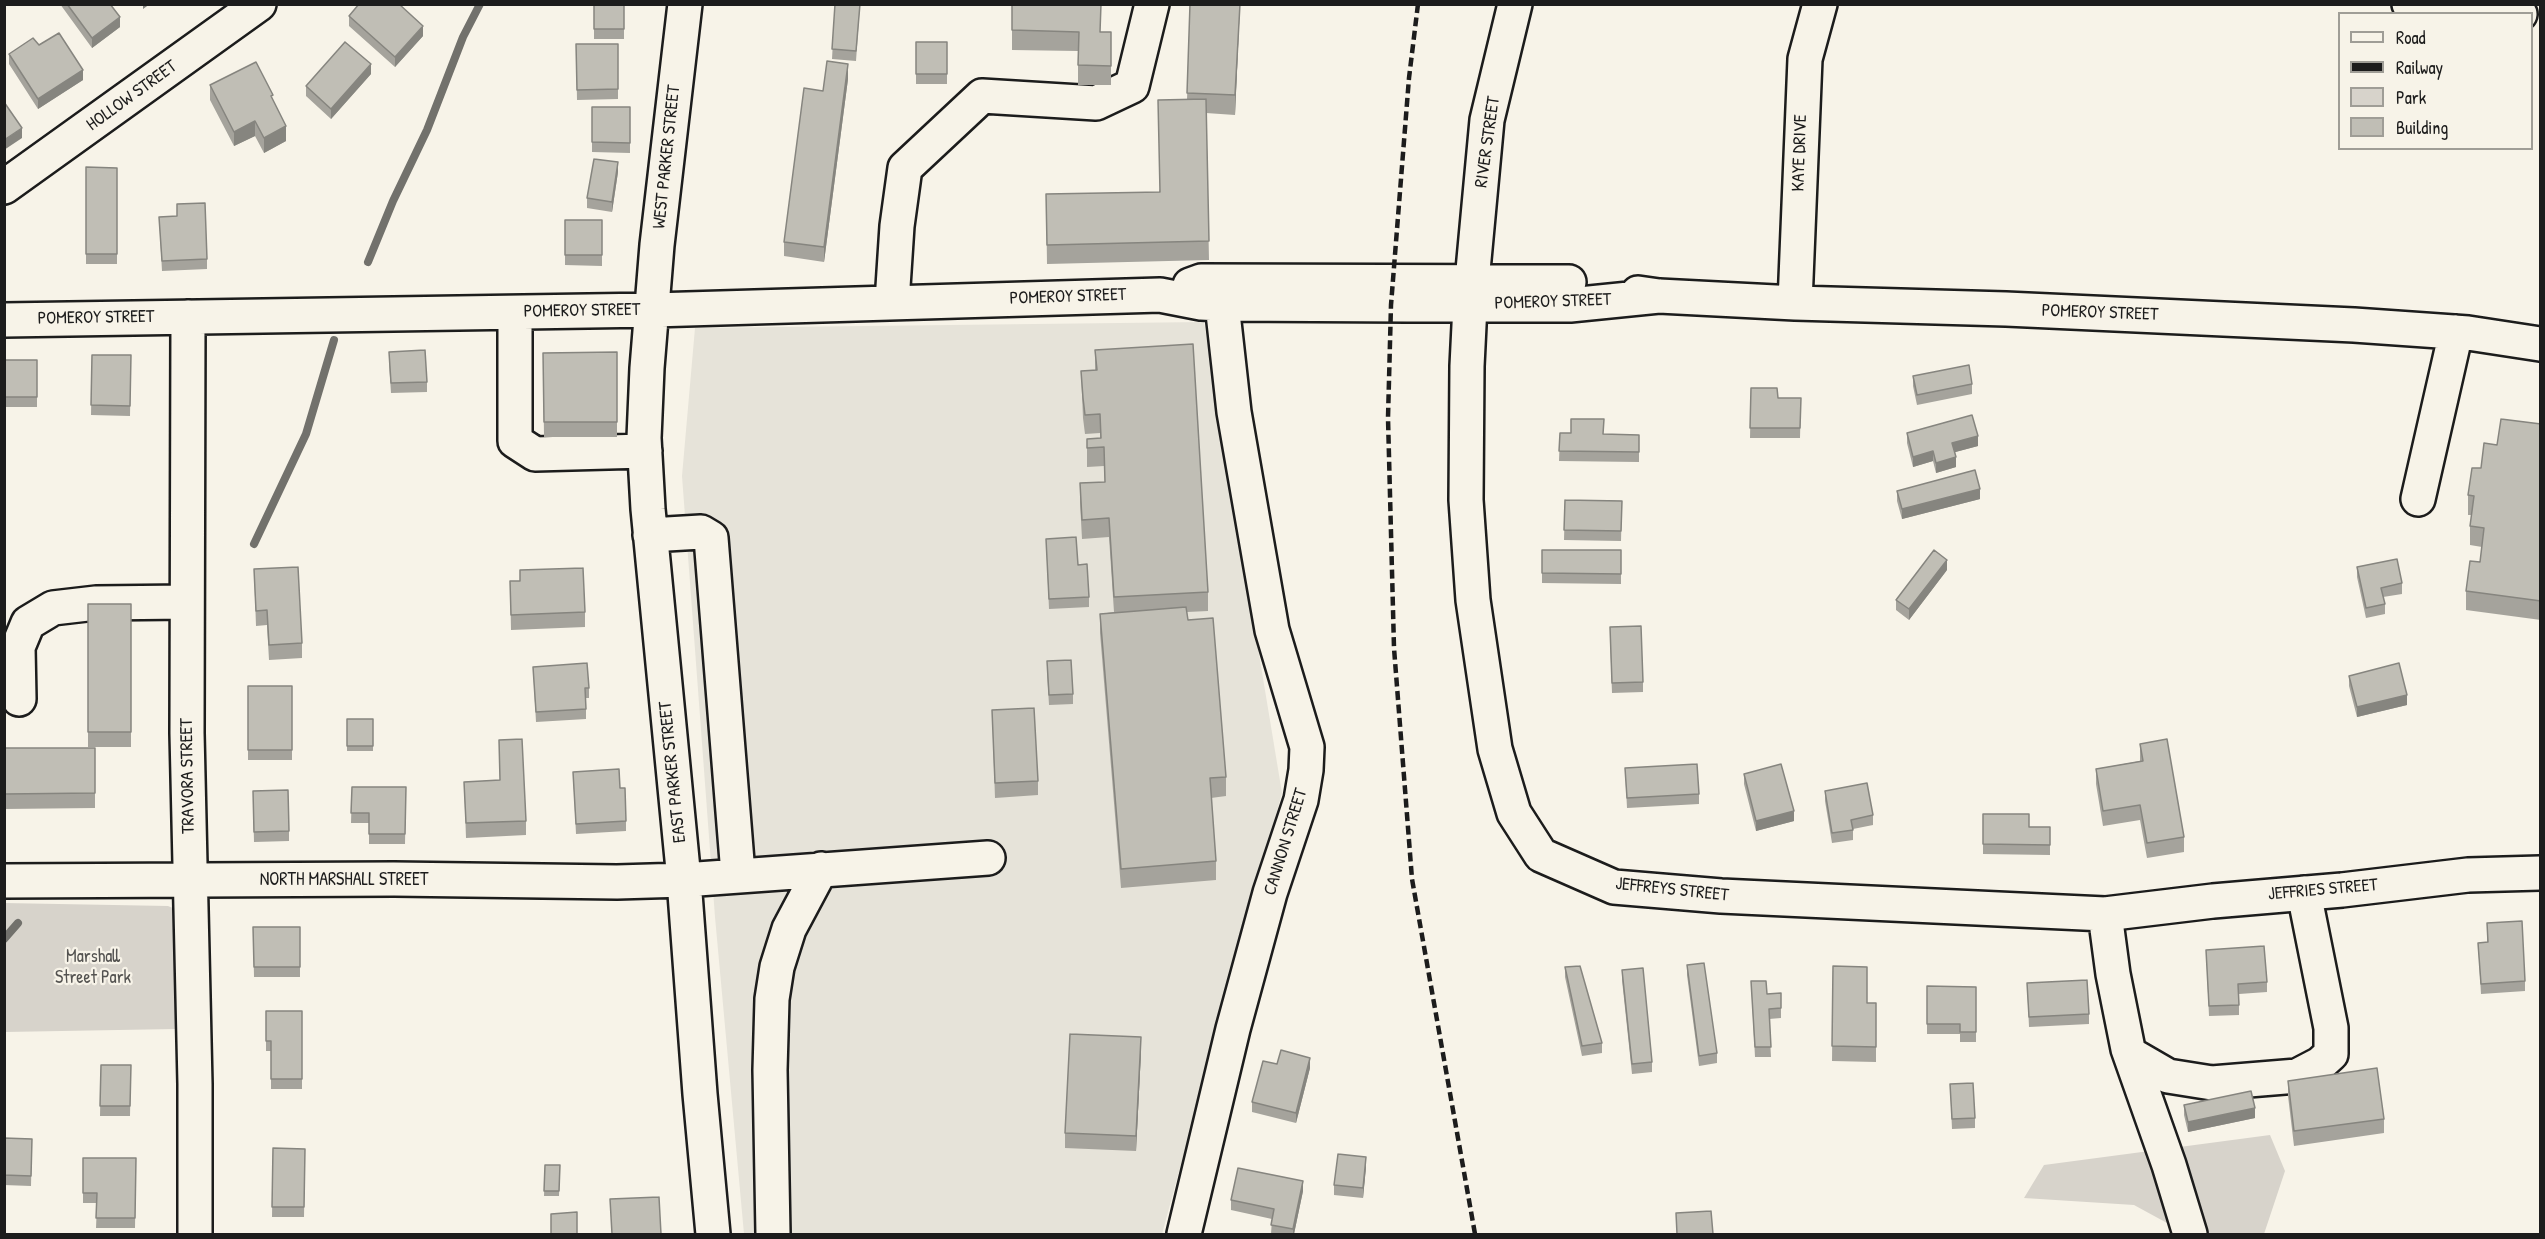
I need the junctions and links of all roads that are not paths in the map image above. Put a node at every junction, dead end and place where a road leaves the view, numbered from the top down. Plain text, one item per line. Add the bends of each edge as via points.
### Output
1 (259, 4) edge
2 (685, 4) edge
3 (1152, 4) edge
4 (1515, 4) edge
5 (1820, 4) edge
6 (2409, 4) edge
7 (2498, 12) edge
8 (4, 187) edge
9 (1471, 293) junction
10 (1160, 295) junction
11 (892, 302) junction
12 (1795, 303) junction
13 (1222, 304) junction
14 (653, 310) junction
15 (514, 313) junction
16 (188, 317) junction
17 (4, 320) edge
18 (2456, 332) junction
19 (2541, 344) edge
20 (645, 451) junction
21 (2418, 499) dead end
22 (1466, 500) joint
23 (650, 535) junction
24 (188, 602) junction
25 (19, 699) dead end
26 (988, 858) dead end
27 (821, 869) junction
28 (2541, 873) edge
29 (738, 874) junction
30 (190, 880) junction
31 (684, 880) junction
32 (4, 881) edge
33 (2304, 893) junction
34 (2105, 914) junction
35 (2130, 1054) junction
36 (195, 1234) edge
37 (713, 1234) edge
38 (773, 1234) edge
39 (1184, 1234) edge
40 (2190, 1234) edge

1 - 8 street, HOLLOW STREET
2 - 14 street, WEST PARKER STREET
3 - 11 street via 1132,86 1096,104 982,96 905,168
4 - 9 street, RIVER STREET via 1487,120
5 - 12 street, KAYE DRIVE via 1805,59
6 - 7 street
9 - 10 street, POMEROY STREET via 1201,281
9 - 12 street, POMEROY STREET via 1570,305 1659,296
9 - 13 street, POMEROY STREET
9 - 22 street, RIVER STREET
10 - 11 street, POMEROY STREET
10 - 13 street, POMEROY STREET
11 - 14 street, POMEROY STREET
12 - 18 street, POMEROY STREET via 2235,319
13 - 39 street, CANNON STREET via 1234,412 1270,619 1307,747 1301,800 1270,893 1233,1029
14 - 15 street, POMEROY STREET
14 - 20 street, EAST PARKER STREET
15 - 16 street, POMEROY STREET
15 - 20 street via 516,441 535,453
16 - 17 street, POMEROY STREET
16 - 24 street, TRAVORA STREET
18 - 19 street, POMEROY STREET
18 - 21 street
20 - 23 street, EAST PARKER STREET
22 - 34 street, JEFFREYS STREET via 1473,600 1495,749 1514,813 1541,855 1614,887 1721,896
23 - 29 street via 700,532 711,538
23 - 31 street, EAST PARKER STREET
24 - 25 street via 96,603 53,608 28,623 18,647
24 - 30 street, TRAVORA STREET
26 - 27 street, NORTH MARSHALL STREET
27 - 29 street, NORTH MARSHALL STREET
27 - 38 street via 789,928 772,999
28 - 33 street, JEFFRIES STREET via 2468,875
29 - 31 street, NORTH MARSHALL STREET
30 - 31 street, NORTH MARSHALL STREET
30 - 32 street, NORTH MARSHALL STREET
30 - 36 street, TRAVORA STREET
31 - 37 street, EAST PARKER STREET
33 - 34 street, JEFFRIES STREET
33 - 35 street via 2331,1028 2331,1054 2297,1076 2211,1083 2168,1076
34 - 35 street
35 - 40 street

